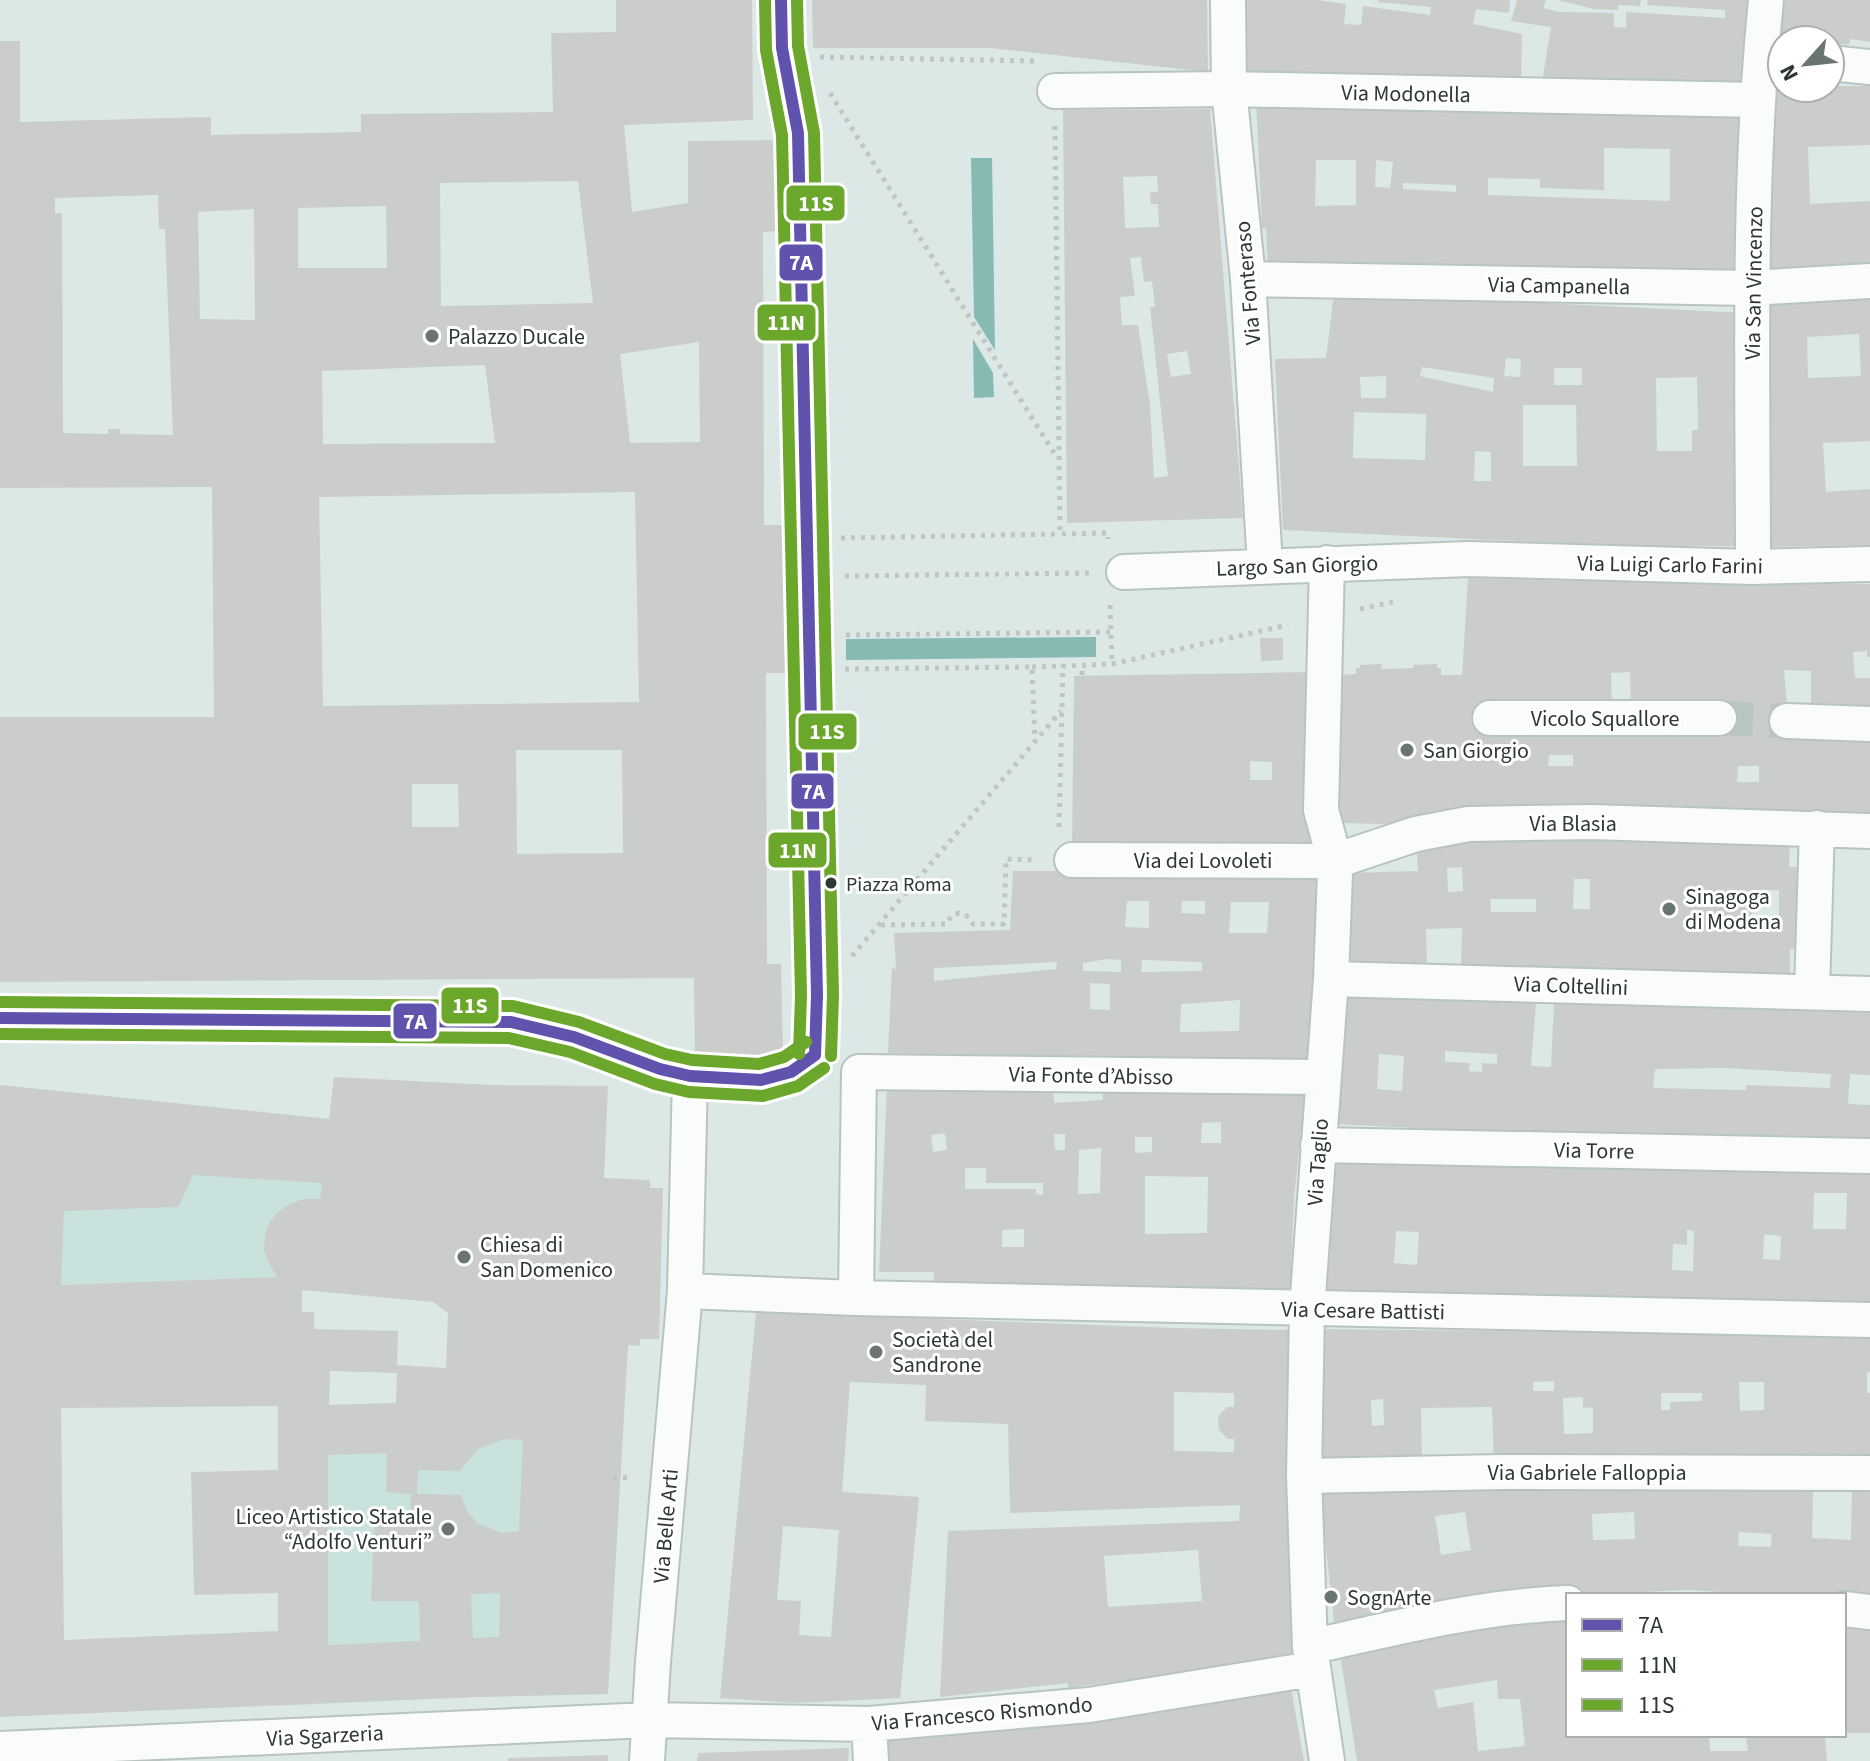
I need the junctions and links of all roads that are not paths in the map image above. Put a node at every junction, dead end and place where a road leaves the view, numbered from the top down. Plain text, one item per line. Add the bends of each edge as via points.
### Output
1 (781, 0) edge
2 (1228, 0) edge
3 (1766, 0) edge
4 (1768, 24) edge
5 (1846, 65) edge
6 (1870, 67) edge
7 (1766, 76) edge
8 (1229, 89) junction
9 (1055, 91) road end
10 (1757, 100) junction
11 (1248, 279) junction
12 (1870, 281) edge
13 (1750, 288) junction
14 (1469, 559) joint
15 (1327, 563) junction
16 (1870, 564) edge
17 (1265, 566) junction
18 (1753, 567) junction
19 (1116, 572) road end
20 (1490, 718) dead end
21 (1719, 718) tunnel mouth
22 (1787, 721) tunnel mouth
23 (1870, 724) edge
24 (1817, 828) junction
25 (1870, 831) edge
26 (1065, 860) road end
27 (1335, 861) junction
28 (1331, 979) junction
29 (1812, 991) junction
30 (1870, 994) edge
31 (0, 1018) edge
32 (690, 1076) junction
33 (1323, 1077) junction
34 (1318, 1145) junction
35 (1870, 1156) edge
36 (685, 1291) junction
37 (856, 1298) junction
38 (1307, 1309) junction
39 (1870, 1320) edge
40 (1870, 1473) edge
41 (1304, 1476) junction
42 (1566, 1603) edge
43 (1846, 1609) edge
44 (1870, 1612) edge
45 (1311, 1658) junction
46 (649, 1720) junction
47 (869, 1724) junction
48 (0, 1749) edge
49 (647, 1761) edge
50 (871, 1761) edge
51 (1327, 1761) edge

1 - 32 street via 782,48 798,133 815,1055 791,1072 761,1080
2 - 8 street, Via Fonteraso
3 - 4 street, Via San Vincenzo
5 - 6 street
7 - 10 street, Via San Vincenzo
8 - 9 street, Via Modonella
8 - 10 street, Via Modonella
8 - 11 street, Via Fonteraso
10 - 13 street, Via San Vincenzo
11 - 13 street, Via Campanella
11 - 17 street, Via Fonteraso
12 - 13 street, Via Campanella
13 - 18 street, Via San Vincenzo
14 - 15 street, Largo San Giorgio
14 - 18 street, Via Luigi Carlo Farini
15 - 17 street, Largo San Giorgio
15 - 27 street, Via Taglio via 1321,810
16 - 18 street, Via Luigi Carlo Farini
17 - 19 street, Largo San Giorgio
20 - 21 street, Vicolo Squallore
22 - 23 street
24 - 25 street, Via Blasia
24 - 27 street, Via Blasia via 1468,824 1404,837
24 - 29 street
26 - 27 street, Via dei Lovoleti
27 - 28 street, Via Taglio
28 - 29 street, Via Coltellini
28 - 33 street, Via Taglio
29 - 30 street, Via Coltellini
31 - 32 street via 511,1022
32 - 36 street, Via Belle Arti
33 - 34 street, Via Taglio
33 - 37 street, Via Fonte d’Abisso via 859,1072
34 - 35 street, Via Torre
34 - 38 street, Via Taglio
36 - 37 street, Via Cesare Battisti
36 - 46 street, Via Belle Arti
37 - 38 street, Via Cesare Battisti
38 - 39 street, Via Cesare Battisti
38 - 41 street, Via Taglio
40 - 41 street, Via Gabriele Falloppia
41 - 45 street, Via Taglio
42 - 45 street, Via Francesco Rismondo via 1455,1617
43 - 44 street
45 - 47 street, Via Francesco Rismondo via 1089,1705
45 - 51 street, Via Taglio
46 - 47 street, Via Francesco Rismondo
46 - 48 street, Via Sgarzeria
46 - 49 street, Via Belle Arti
47 - 50 street

